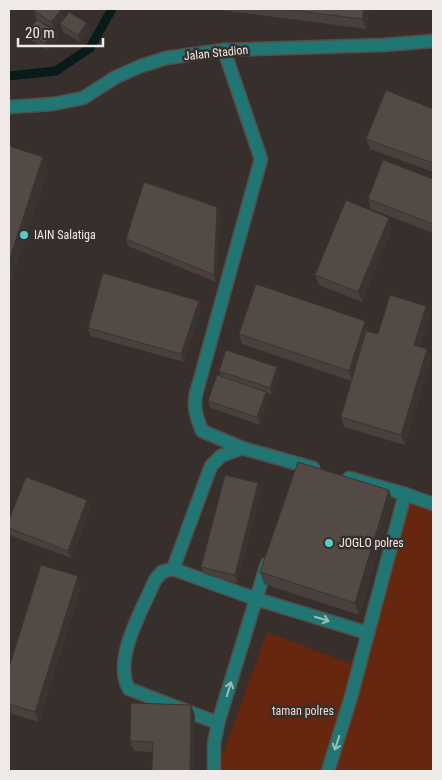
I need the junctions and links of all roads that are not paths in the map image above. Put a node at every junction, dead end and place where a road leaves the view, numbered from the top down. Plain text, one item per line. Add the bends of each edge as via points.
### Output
1 (433, 41) edge
2 (224, 50) junction
3 (9, 107) edge
4 (242, 448) junction
5 (405, 494) junction
6 (433, 504) edge
7 (270, 554) edge
8 (173, 569) junction
9 (256, 599) junction
10 (368, 633) junction
11 (218, 723) junction
12 (214, 771) edge
13 (328, 771) edge

1 - 2 street, Jalan Stadion
2 - 3 street, Jalan Stadion via 166,58 141,66 83,98
2 - 4 street via 261,159 194,404 202,431
4 - 5 street via 297,468 329,473
4 - 8 street via 220,456 211,466
5 - 6 street
5 - 10 street
7 - 9 street
8 - 9 street
8 - 11 street via 162,572 155,580 126,647 125,680 129,688
9 -> 10 street
11 -> 9 street
10 -> 13 street
11 - 12 street

